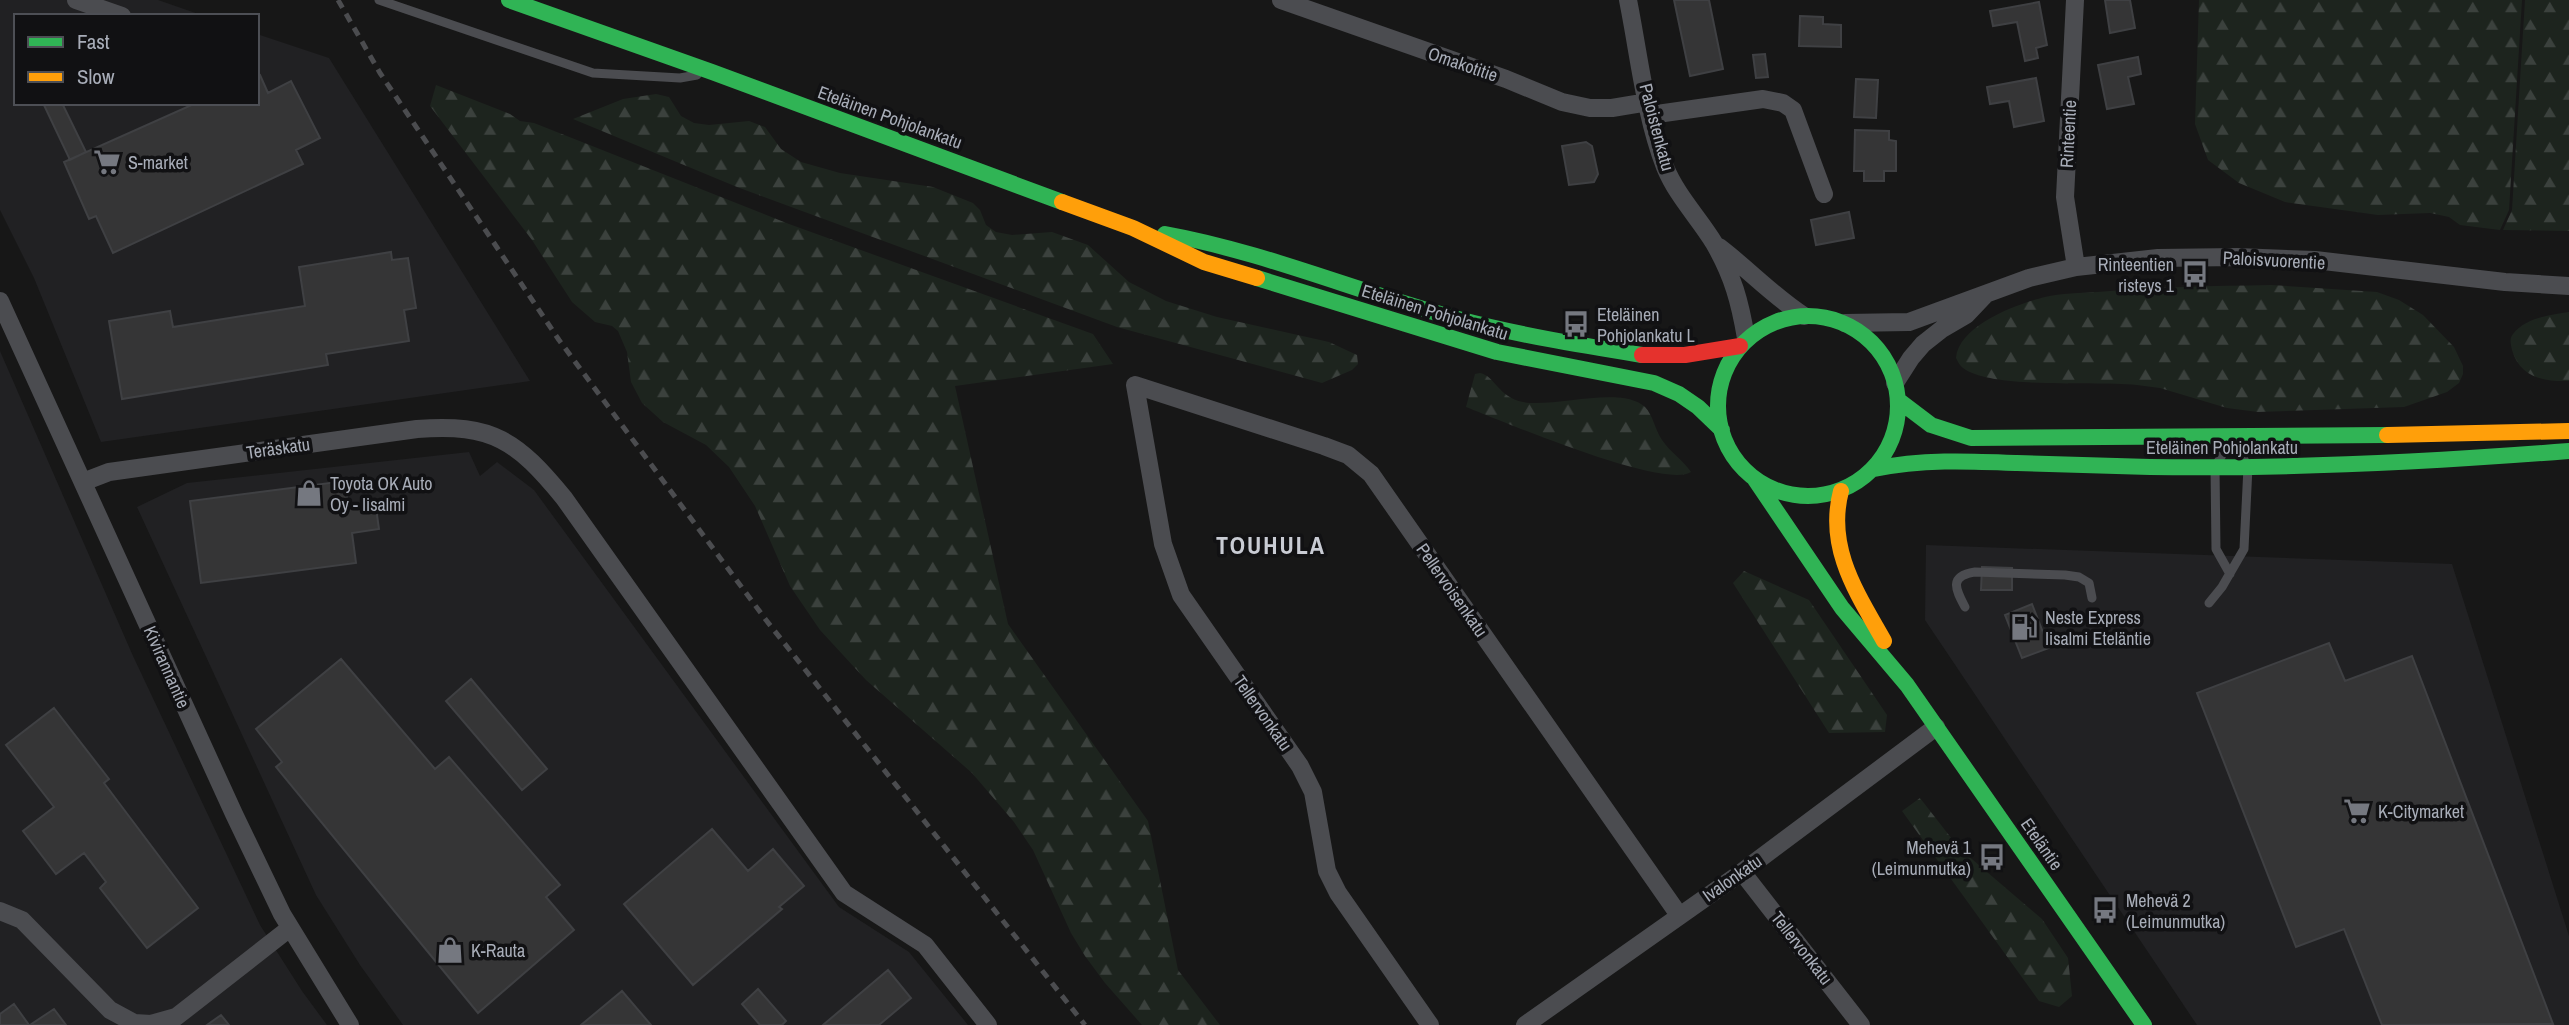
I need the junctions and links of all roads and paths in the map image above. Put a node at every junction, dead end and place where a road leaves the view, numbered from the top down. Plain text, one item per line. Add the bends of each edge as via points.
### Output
1 (76, 0) edge
2 (379, 0) edge
3 (509, 0) edge
4 (1281, 0) edge
5 (1628, 0) edge
6 (2075, 0) edge
7 (1312, 6) edge
8 (116, 14) edge
9 (712, 72) junction
10 (1649, 109) junction
11 (1824, 194) dead end
12 (1133, 228) junction
13 (1713, 242) junction
14 (2076, 267) junction
15 (2569, 286) edge
16 (1984, 296) junction
17 (0, 301) edge
18 (1804, 316) junction
19 (1845, 323) junction
20 (1743, 342) junction
21 (1135, 385) joint
22 (1896, 392) junction
23 (1722, 430) junction
24 (2569, 430) edge
25 (2232, 438) junction
26 (2569, 451) edge
27 (2215, 467) junction
28 (2248, 467) junction
29 (1874, 468) junction
30 (1754, 478) junction
31 (83, 482) junction
32 (1841, 491) junction
33 (2230, 574) junction
34 (2092, 598) dead end
35 (2209, 603) dead end
36 (1965, 607) dead end
37 (1907, 685) junction
38 (1936, 727) junction
39 (1742, 872) junction
40 (0, 911) edge
41 (1679, 915) junction
42 (290, 928) junction
43 (350, 1025) edge
44 (988, 1025) edge
45 (1430, 1025) edge
46 (1525, 1025) edge
47 (1861, 1025) edge
48 (2144, 1025) edge

1 - 8 street
2 - 9 lane, Eteläinen Pohjolankatu via 593,73 680,78
3 - 9 main road, Eteläinen Pohjolankatu
4 - 7 street, Omakotitie
5 - 10 street, Paloistenkatu
6 - 14 street, Rinteentie via 2065,197
7 - 10 street, Omakotitie via 1562,102 1590,108
9 - 12 main road, Eteläinen Pohjolankatu
10 - 11 street, Omakotitie via 1763,99 1783,103 1794,110
10 - 13 street, Paloistenkatu via 1671,181
12 - 20 main road, Eteläinen Pohjolankatu via 1210,242 1457,319 1534,337 1649,356 1685,355
12 - 23 main road, Eteläinen Pohjolankatu via 1204,262 1497,352 1654,383 1698,407
13 - 18 street, Paloistenkatu
13 - 20 street, Paloistenkatu via 1741,304
14 - 15 street, Paloisvuorentie via 2158,258 2315,260
14 - 16 street, Paloisvuorentie via 2029,278
16 - 19 street, Paloisvuorentie via 1909,322
16 - 22 street, Paloisvuorentie via 1966,315 1923,344 1911,358
17 - 31 street, Kivirannantie
18 - 19 main road
18 - 20 main road via 1781,320
19 - 22 main road via 1875,344 1888,364
20 - 23 main road via 1722,383
21 - 41 street, Pellervoisenkatu via 1348,455 1371,474
21 - 45 street, Tellervonkatu via 1163,544 1181,595 1300,766 1313,792 1328,871 1338,893
22 - 25 main road, Eteläinen Pohjolankatu via 1916,418 1970,439
22 - 29 main road via 1892,438
23 - 30 main road via 1732,455
24 - 25 main road, Eteläinen Pohjolankatu
25 - 27 lane
25 - 28 lane
26 - 28 main road, Eteläinen Pohjolankatu via 2399,463
27 - 28 main road, Eteläinen Pohjolankatu
27 - 29 main road, Eteläinen Pohjolankatu via 1942,460
27 - 33 lane via 2216,549
28 - 33 lane via 2244,549
29 - 32 main road
30 - 32 main road via 1777,490 1799,494
30 - 37 main road, Eteläntie via 1842,608
31 - 42 street, Kivirannantie
31 - 44 street, Teräskatu via 109,472 403,430 448,426 500,437 537,465 564,498 844,893 925,945
32 - 37 main road, Eteläntie via 1836,529 1843,556
33 - 35 lane
34 - 36 lane via 2089,583 2073,576 1975,572 1956,582
37 - 38 main road, Eteläntie
38 - 39 street, Ivalonkatu
38 - 48 main road, Eteläntie
39 - 41 street, Ivalonkatu
39 - 47 street, Tellervonkatu
40 - 42 street via 22,920 110,1010 134,1023 151,1024 176,1017
41 - 46 street, Ivalonkatu
42 - 43 street, Kivirannantie

